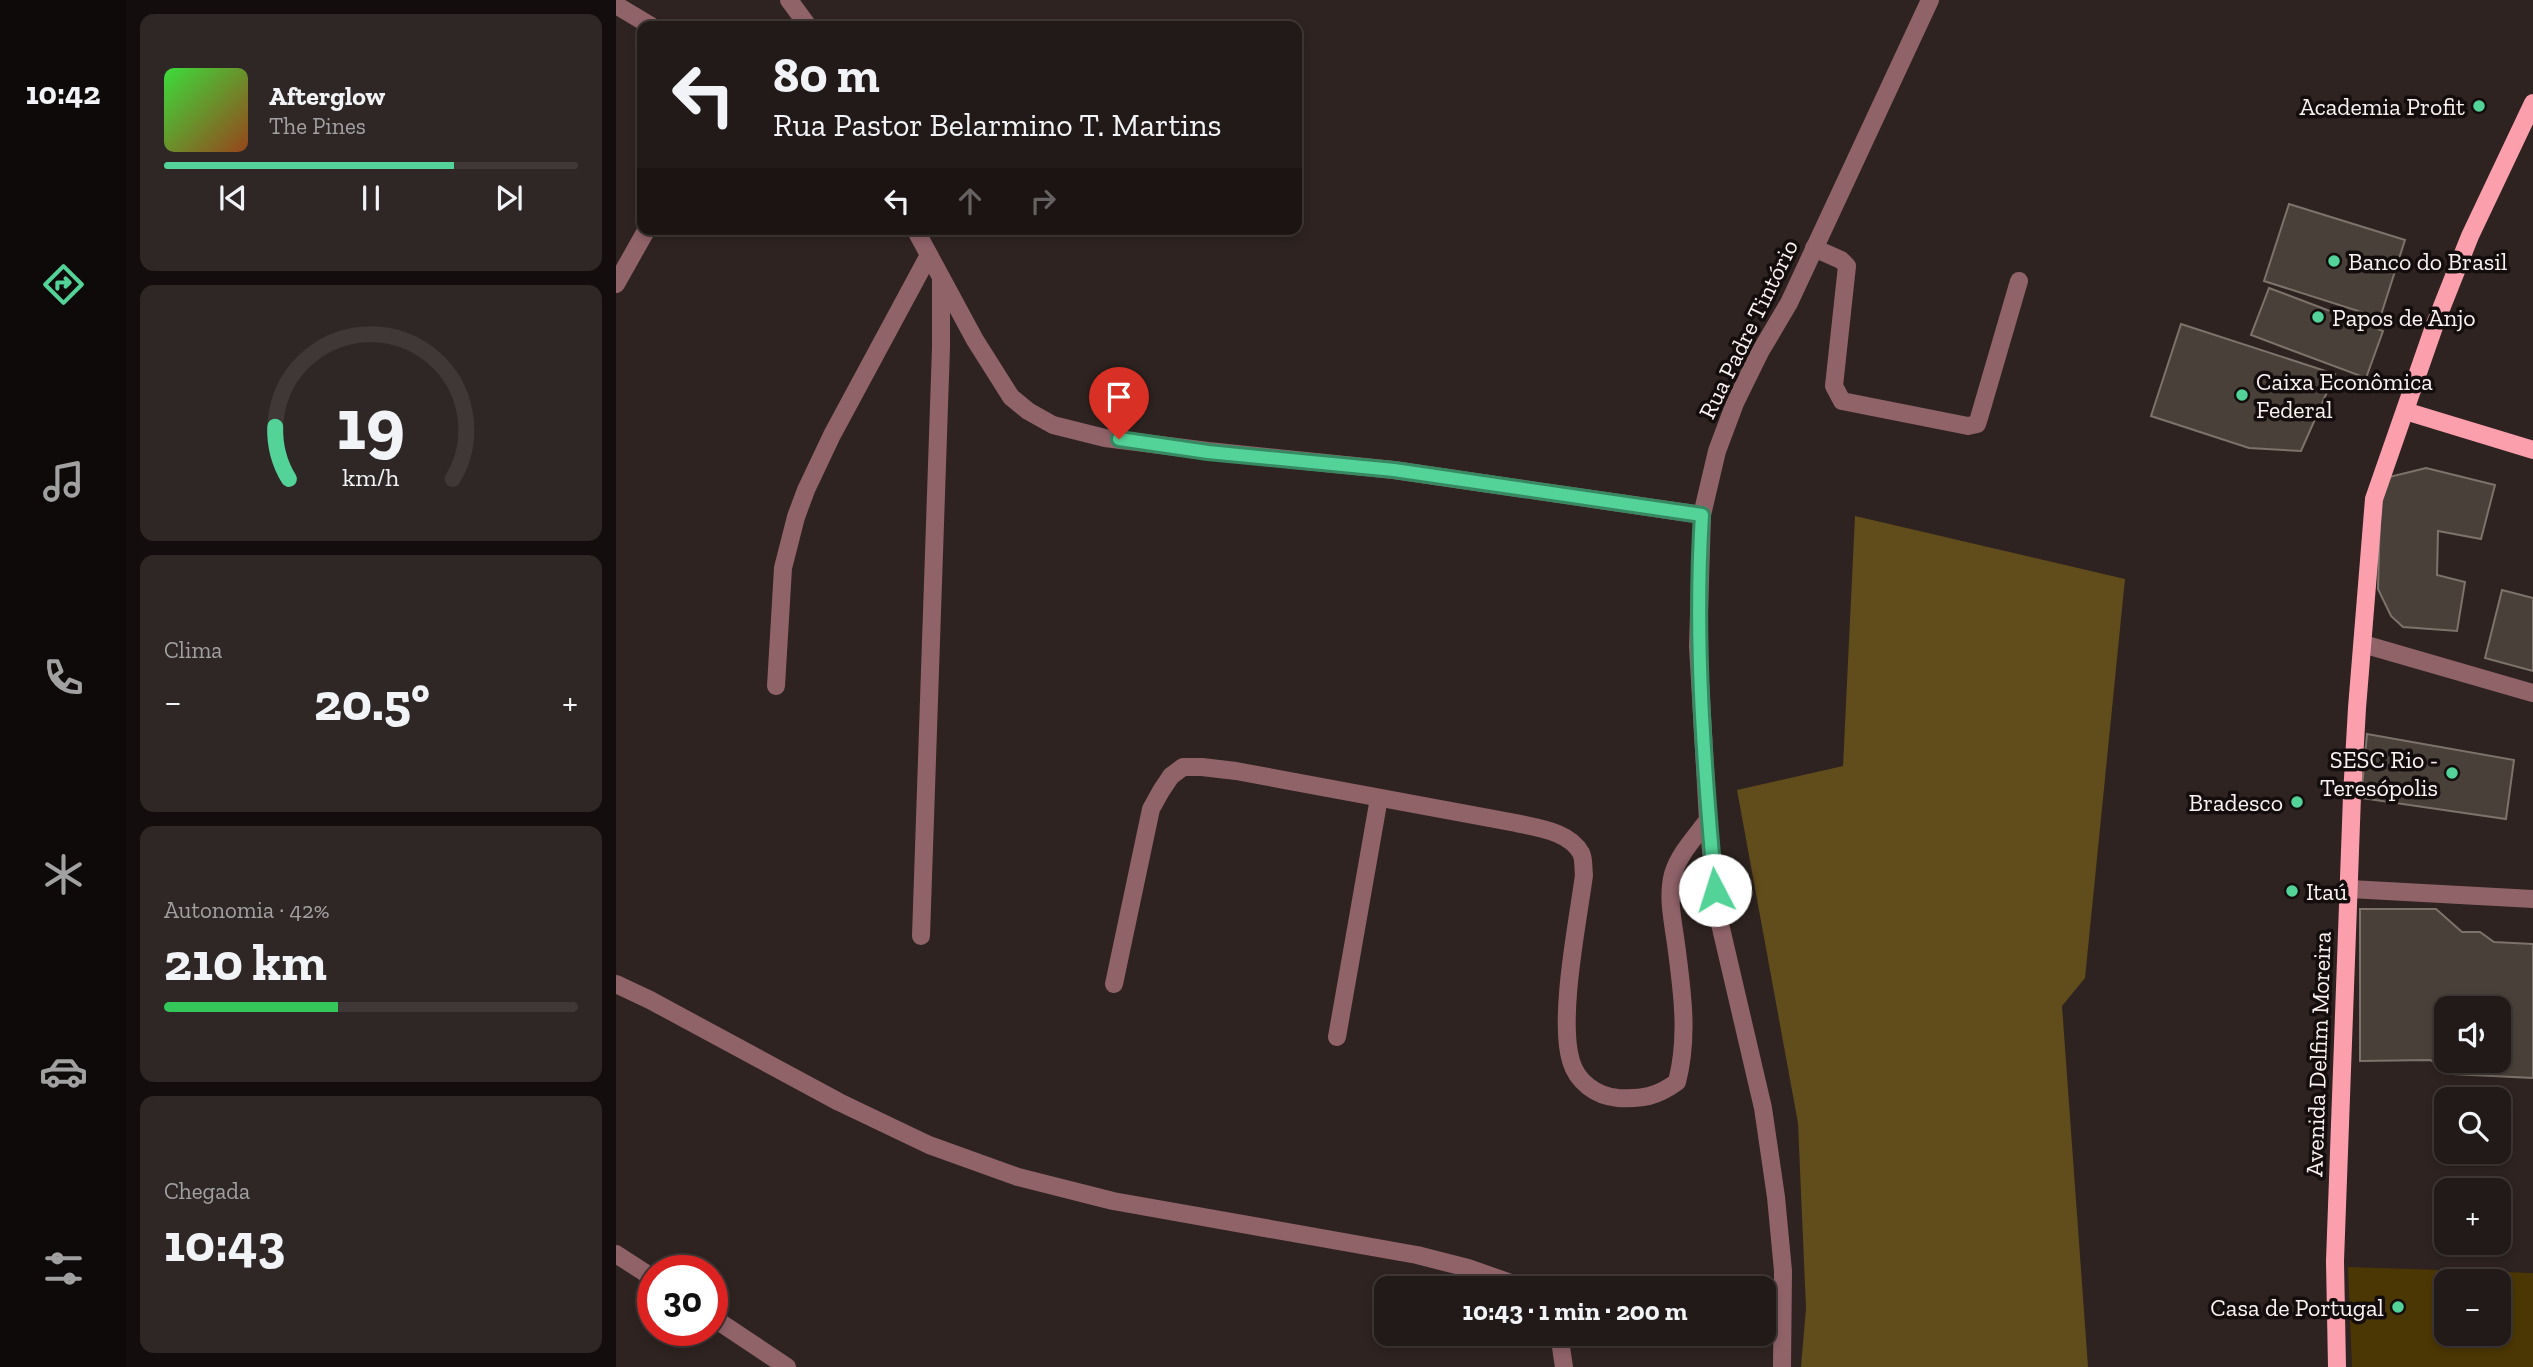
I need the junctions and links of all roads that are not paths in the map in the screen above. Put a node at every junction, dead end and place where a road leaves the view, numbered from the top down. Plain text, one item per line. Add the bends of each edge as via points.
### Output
1 (789, 0) edge
2 (1930, 0) edge
3 (616, 5) edge
4 (643, 21) edge
5 (804, 21) edge
6 (2533, 103) edge
7 (2529, 124) edge
8 (644, 235) edge
9 (918, 235) edge
10 (1814, 248) junction
11 (929, 255) junction
12 (941, 278) junction
13 (2019, 281) dead end
14 (616, 284) edge
15 (2405, 411) junction
16 (2533, 450) edge
17 (1702, 515) junction
18 (2362, 644) junction
19 (776, 686) dead end
20 (2533, 693) edge
21 (1379, 798) junction
22 (1708, 820) junction
23 (2350, 889) junction
24 (2533, 899) edge
25 (921, 936) dead end
26 (616, 984) edge
27 (1114, 984) dead end
28 (1337, 1037) dead end
29 (616, 1254) edge
30 (637, 1268) edge
31 (1491, 1276) edge
32 (728, 1328) edge
33 (1561, 1346) edge
34 (787, 1367) edge
35 (1564, 1367) edge
36 (1782, 1367) edge
37 (2337, 1367) edge

1 - 5 street
2 - 10 street, Rua Padre Tintório
3 - 4 street
6 - 7 main road, Avenida Delfim Moreira
7 - 15 main road, Avenida Delfim Moreira via 2470,236
8 - 14 street
9 - 11 street
10 - 13 street via 1847,266 1834,386 1842,401 1968,426 1977,424
10 - 17 street, Rua Padre Tintório via 1735,403 1717,450
11 - 12 street
11 - 19 street via 832,435 796,517 783,568
12 - 17 street via 1011,397 1053,425 1091,436 1394,470
12 - 25 street
15 - 16 main road
15 - 18 main road, Avenida Delfim Moreira via 2374,499
17 - 22 street, Rua Padre Tintório via 1698,646
18 - 20 street
18 - 23 main road, Avenida Delfim Moreira
21 - 22 street via 1516,823 1571,840 1582,854 1584,875 1567,1006 1571,1061 1581,1080 1594,1091 1619,1098 1661,1094 1677,1082 1685,1018 1671,900 1673,874
21 - 27 street via 1236,771 1183,767 1171,776 1152,809
21 - 28 street
22 - 36 street, Rua Padre Tintório via 1717,911 1763,1108 1776,1196 1783,1271
23 - 24 street
23 - 37 main road, Avenida Delfim Moreira via 2335,1247
26 - 31 street via 839,1102 929,1145 1018,1177 1113,1200 1417,1255
29 - 30 street
32 - 34 street
33 - 35 street

